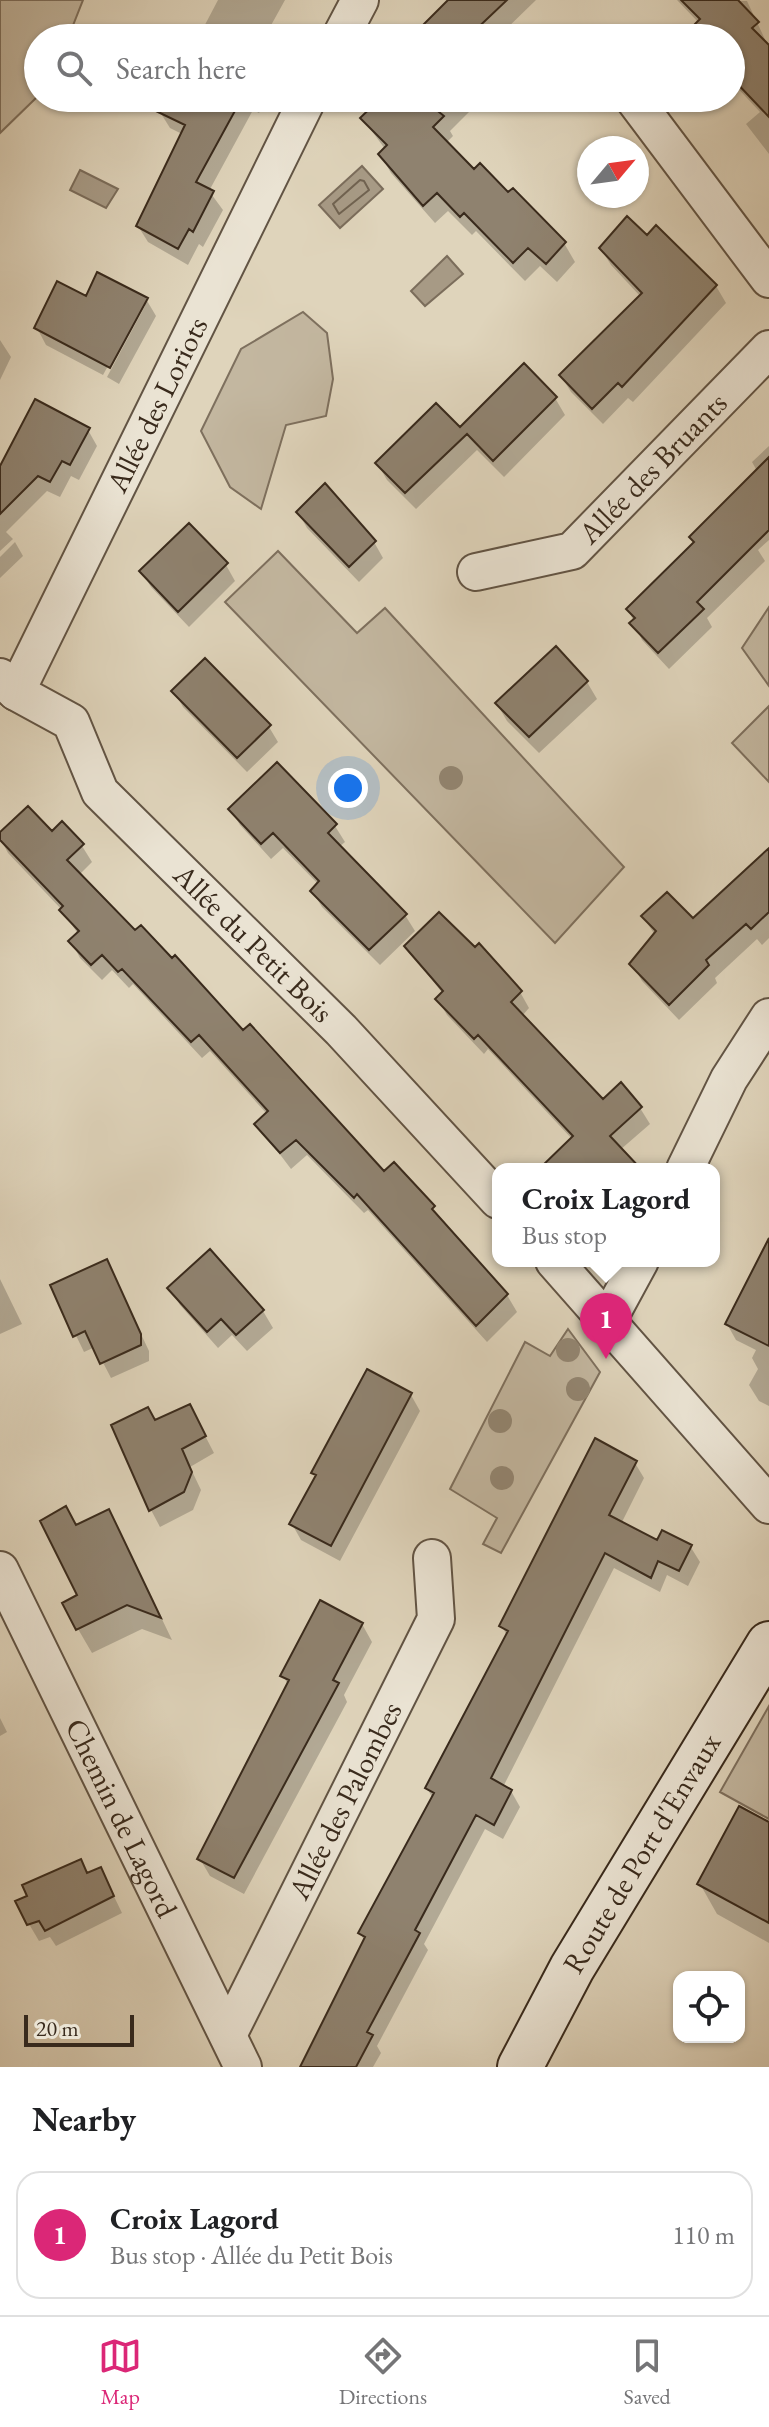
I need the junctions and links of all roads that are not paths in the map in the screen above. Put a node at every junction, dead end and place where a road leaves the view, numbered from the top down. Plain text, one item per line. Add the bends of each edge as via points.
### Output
1 (360, 0) edge
2 (347, 24) edge
3 (301, 112) edge
4 (644, 112) edge
5 (769, 279) edge
6 (769, 349) edge
7 (476, 572) dead end
8 (8, 684) edge
9 (769, 1017) edge
10 (688, 1163) edge
11 (492, 1194) edge
12 (559, 1267) edge
13 (637, 1267) edge
14 (608, 1320) junction
15 (769, 1505) edge
16 (432, 1558) dead end
17 (0, 1570) edge
18 (769, 1644) edge
19 (235, 2051) edge
20 (520, 2067) edge

1 - 2 street
3 - 8 street, Allée des Loriots
4 - 5 street
6 - 7 street, Allée des Bruants via 572,551
8 - 11 street, Allée du Petit Bois via 71,722 100,792 341,1030
9 - 10 street via 729,1079
12 - 14 street
13 - 14 street
14 - 15 street
16 - 19 street, Allée des Palombes via 436,1619
17 - 19 street, Chemin de Lagord
18 - 20 street, Route de Port d'Envaux via 572,1968

